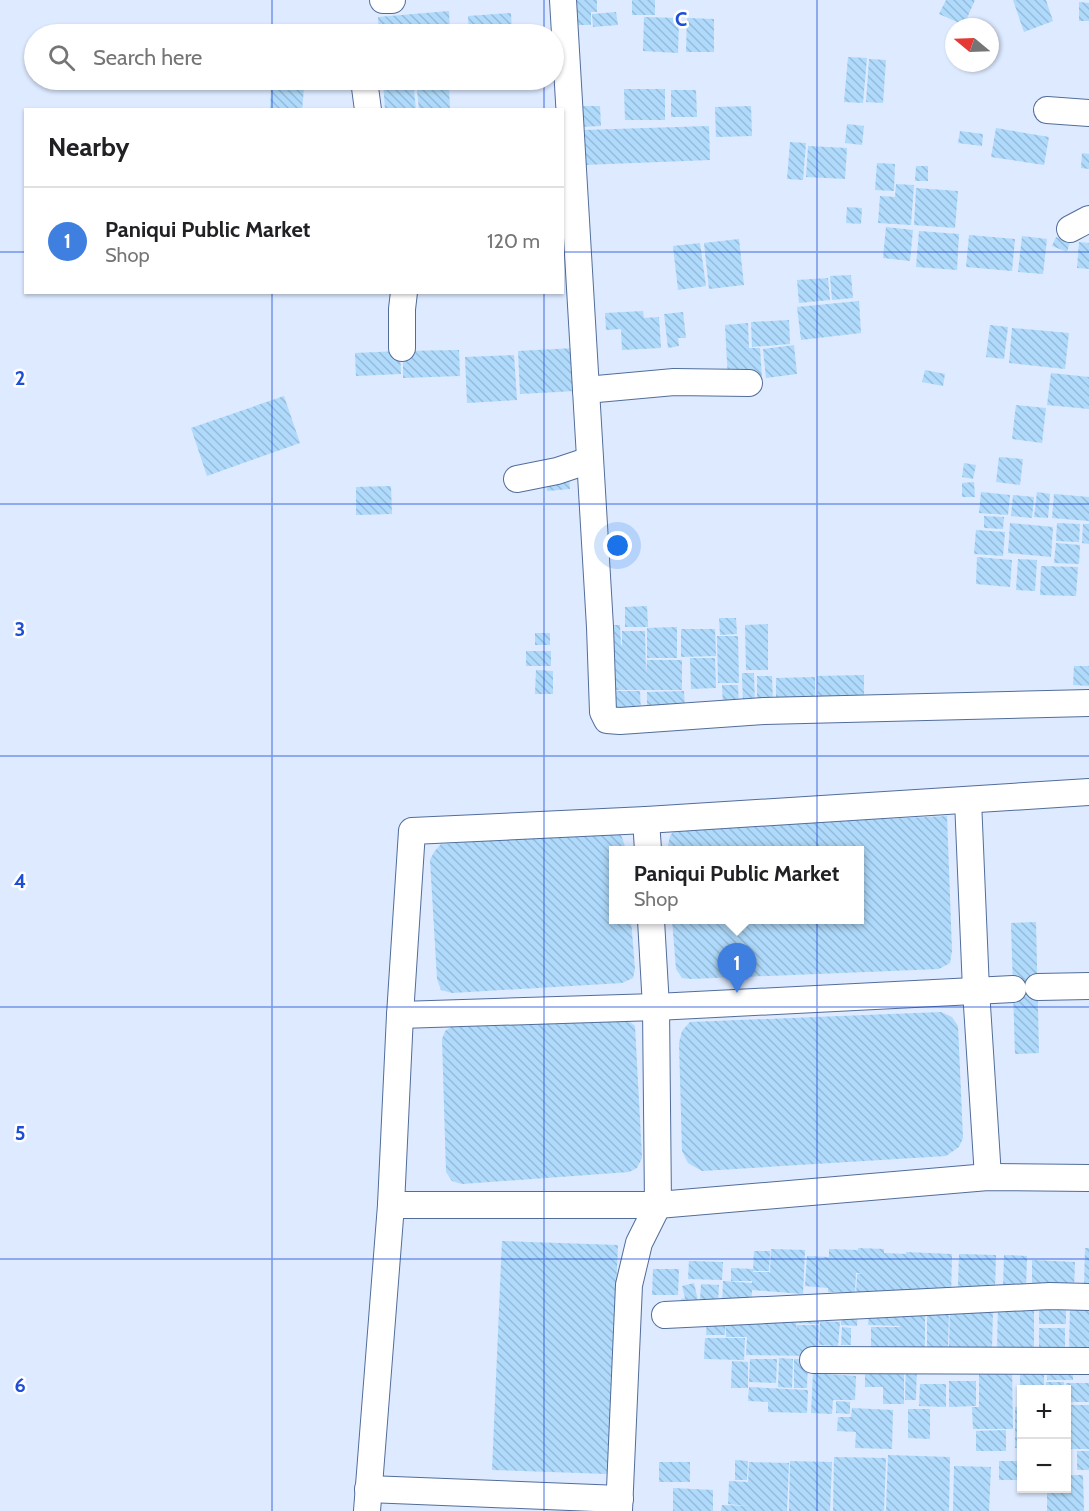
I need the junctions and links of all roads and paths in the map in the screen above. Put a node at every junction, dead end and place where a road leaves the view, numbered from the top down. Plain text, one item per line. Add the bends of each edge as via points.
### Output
1 (383, 0) edge
2 (392, 0) edge
3 (563, 0) edge
4 (564, 24) edge
5 (564, 31) edge
6 (365, 90) edge
7 (368, 108) edge
8 (1047, 110) dead end
9 (1089, 113) edge
10 (567, 123) edge
11 (571, 261) edge
12 (404, 294) edge
13 (402, 348) dead end
14 (749, 382) dead end
15 (586, 390) junction
16 (590, 460) junction
17 (517, 479) dead end
18 (1089, 704) edge
19 (1089, 792) edge
20 (968, 800) junction
21 (646, 820) junction
22 (648, 846) edge
23 (651, 924) edge
24 (1089, 986) edge
25 (976, 990) junction
26 (656, 1007) junction
27 (400, 1015) junction
28 (988, 1177) junction
29 (1089, 1178) edge
30 (391, 1205) junction
31 (658, 1205) junction
32 (1089, 1297) edge
33 (665, 1315) dead end
34 (813, 1360) dead end
35 (1089, 1361) edge
36 (368, 1500) edge
37 (619, 1505) edge

1 - 2 street
3 - 4 street
5 - 10 street
6 - 7 street
8 - 9 street
10 - 11 street
11 - 15 street
12 - 13 street
14 - 15 street via 674,382
15 - 16 street
16 - 17 street
16 - 18 street via 603,712 607,720 764,711
19 - 20 street
20 - 21 street
20 - 25 street
21 - 22 street
21 - 27 street via 412,831
23 - 26 street
24 - 25 street
25 - 26 street
25 - 28 street
26 - 27 street
26 - 31 street
27 - 30 street
28 - 29 street
28 - 31 street
30 - 31 street
30 - 36 street
31 - 37 street via 639,1243 629,1285
32 - 33 street
34 - 35 street
36 - 37 street

